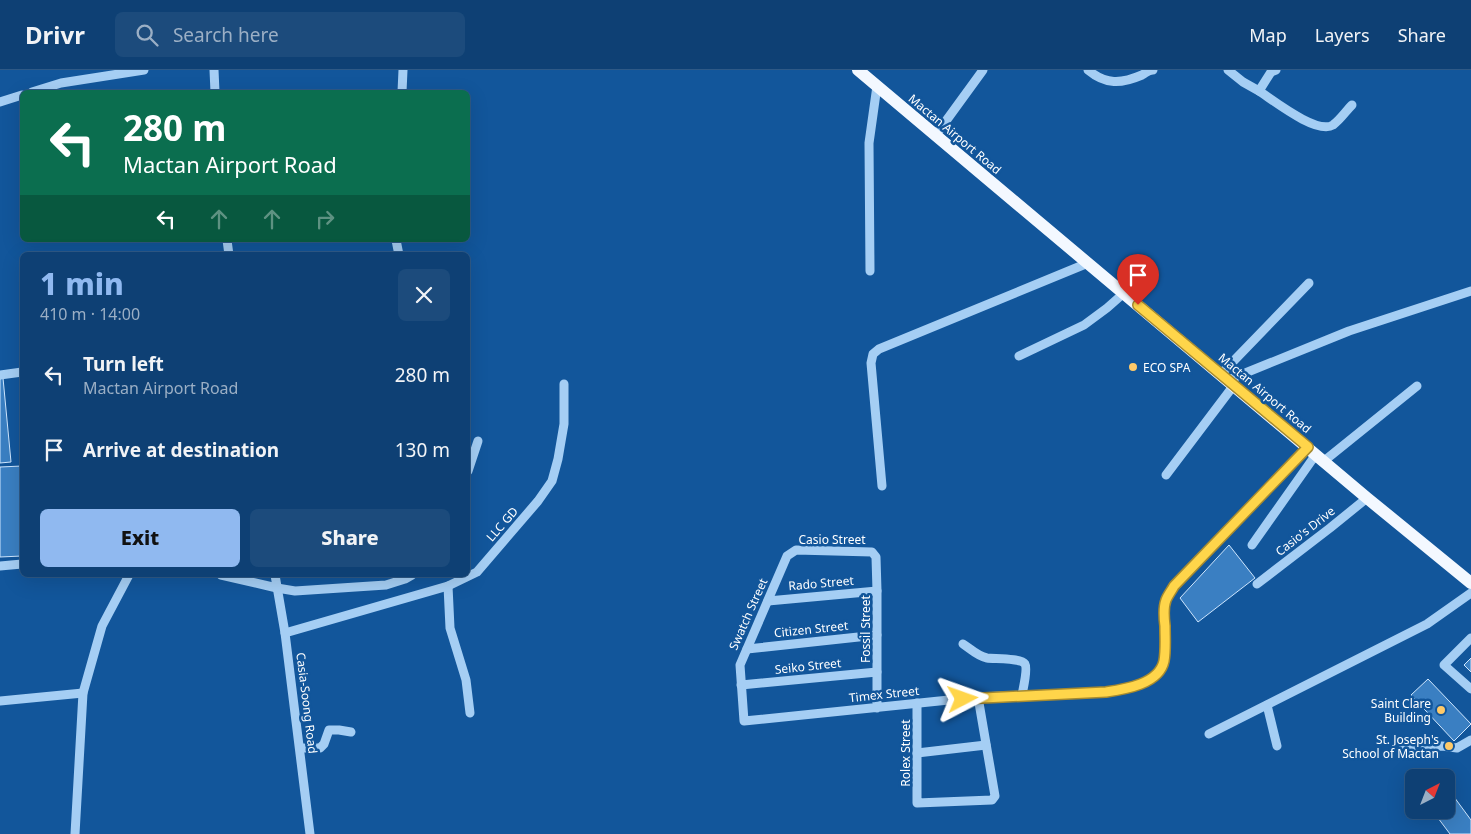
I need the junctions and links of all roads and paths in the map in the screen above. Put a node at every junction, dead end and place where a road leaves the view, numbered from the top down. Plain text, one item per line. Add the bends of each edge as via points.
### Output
1 (144, 70) edge
2 (214, 70) edge
3 (403, 70) edge
4 (858, 70) edge
5 (983, 70) edge
6 (1088, 70) edge
7 (1148, 70) edge
8 (1153, 70) edge
9 (1228, 70) edge
10 (1276, 70) edge
11 (877, 86) junction
12 (39, 90) edge
13 (215, 90) edge
14 (402, 90) edge
15 (1259, 90) junction
16 (20, 96) edge
17 (0, 102) edge
18 (1352, 104) dead end
19 (935, 136) junction
20 (1088, 263) junction
21 (870, 271) dead end
22 (1309, 283) dead end
23 (1471, 291) edge
24 (1124, 293) junction
25 (1019, 356) dead end
26 (20, 372) edge
27 (0, 375) edge
28 (1228, 380) junction
29 (564, 384) dead end
30 (1418, 386) dead end
31 (478, 440) dead end
32 (1316, 454) junction
33 (470, 465) edge
34 (1166, 475) dead end
35 (882, 486) dead end
36 (1367, 498) junction
37 (1252, 545) dead end
38 (792, 552) joint
39 (872, 552) joint
40 (20, 564) edge
41 (0, 566) edge
42 (470, 575) edge
43 (127, 577) edge
44 (230, 577) edge
45 (275, 577) edge
46 (408, 577) edge
47 (467, 577) edge
48 (386, 580) edge
49 (1471, 583) edge
50 (1257, 584) dead end
51 (448, 586) junction
52 (277, 588) junction
53 (877, 591) junction
54 (1471, 593) edge
55 (768, 601) junction
56 (285, 633) junction
57 (877, 635) junction
58 (1471, 638) edge
59 (963, 644) dead end
60 (747, 649) junction
61 (877, 672) junction
62 (741, 685) junction
63 (1471, 689) edge
64 (84, 693) junction
65 (1022, 696) junction
66 (978, 697) junction
67 (0, 701) edge
68 (917, 704) junction
69 (1267, 704) junction
70 (876, 708) junction
71 (470, 713) dead end
72 (744, 721) joint
73 (351, 732) dead end
74 (1209, 734) dead end
75 (1471, 740) edge
76 (986, 745) junction
77 (1277, 746) dead end
78 (300, 748) junction
79 (1403, 749) dead end
80 (917, 753) junction
81 (75, 834) edge
82 (310, 834) edge

1 - 12 street via 62,83
2 - 13 street
3 - 14 street
4 - 11 main road, Mactan Airport Road
5 - 19 street
6 - 7 street via 1097,78 1116,82
7 - 8 street
9 - 15 street
10 - 15 street
11 - 19 main road, Mactan Airport Road
11 - 21 street via 869,143
15 - 18 street via 1298,117 1321,127 1332,126
16 - 17 street
19 - 20 main road, Mactan Airport Road
20 - 24 main road, Mactan Airport Road
20 - 35 street via 873,354 871,363
22 - 28 street
23 - 28 street via 1349,330
24 - 25 street via 1084,325
24 - 28 main road, Mactan Airport Road
26 - 27 street
28 - 32 main road, Mactan Airport Road
28 - 34 street
29 - 42 street, LLC GD via 564,424 552,481 477,572
30 - 32 street
31 - 33 street
32 - 36 main road, Mactan Airport Road
32 - 37 street
32 - 65 street, Timex Street via 1174,586 1164,612 1165,652 1160,671 1125,689
36 - 49 main road, Mactan Airport Road
36 - 50 street, Casio's Drive
38 - 39 street, Casio Street
38 - 55 street, Swatch Street via 787,556
39 - 53 street, Fossil Street via 876,557
40 - 41 street
43 - 64 street via 102,626
44 - 52 street
45 - 52 street, Casia-Soong Road
46 - 48 street
47 - 51 street, LLC GD
48 - 52 street via 295,591
51 - 56 street, LLC GD
51 - 71 street via 450,628 466,680
52 - 56 street, Casia-Soong Road
53 - 55 street, Rado Street
53 - 57 street, Fossil Street
54 - 69 street via 1427,624
55 - 60 street, Swatch Street
56 - 78 street, Casia-Soong Road
57 - 60 street, Citizen Street
57 - 61 street, Fossil Street
58 - 63 street via 1444,665
59 - 65 street via 985,658 1023,662 1026,668
60 - 62 street, Swatch Street via 740,665
61 - 62 street, Seiko Street
61 - 70 street, Fossil Street
62 - 72 street, Swatch Street
64 - 67 street
64 - 81 street
65 - 66 street, Timex Street
66 - 68 street, Timex Street
66 - 76 street
68 - 70 street, Timex Street
68 - 80 street, Rolex Street
69 - 74 street
69 - 77 street
70 - 72 street, Timex Street
73 - 78 street via 329,730 320,748
75 - 79 street via 1458,748
76 - 80 street
76 - 80 street, Rolex Street via 996,796 992,800 917,803
78 - 82 street, Casia-Soong Road

